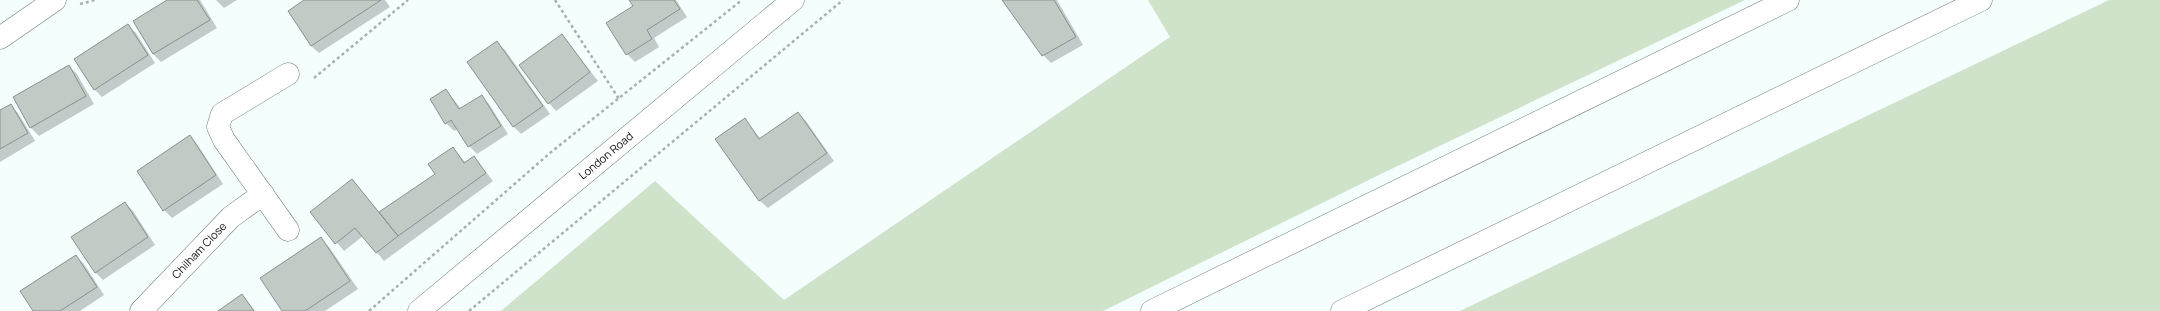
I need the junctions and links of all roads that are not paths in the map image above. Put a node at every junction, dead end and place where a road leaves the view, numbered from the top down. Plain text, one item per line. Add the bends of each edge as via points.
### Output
1 (55, 0) edge
2 (793, 0) edge
3 (1788, 0) edge
4 (1981, 0) edge
5 (0, 38) edge
6 (288, 74) dead end
7 (263, 194) junction
8 (288, 230) dead end
9 (141, 311) edge
10 (419, 311) edge
11 (1152, 311) edge
12 (1342, 311) edge

1 - 5 main road
2 - 10 main road, London Road
3 - 11 main road
4 - 12 main road
6 - 7 main road via 222,114 218,127 224,140
7 - 8 main road
7 - 9 main road, Chilham Close via 230,217

